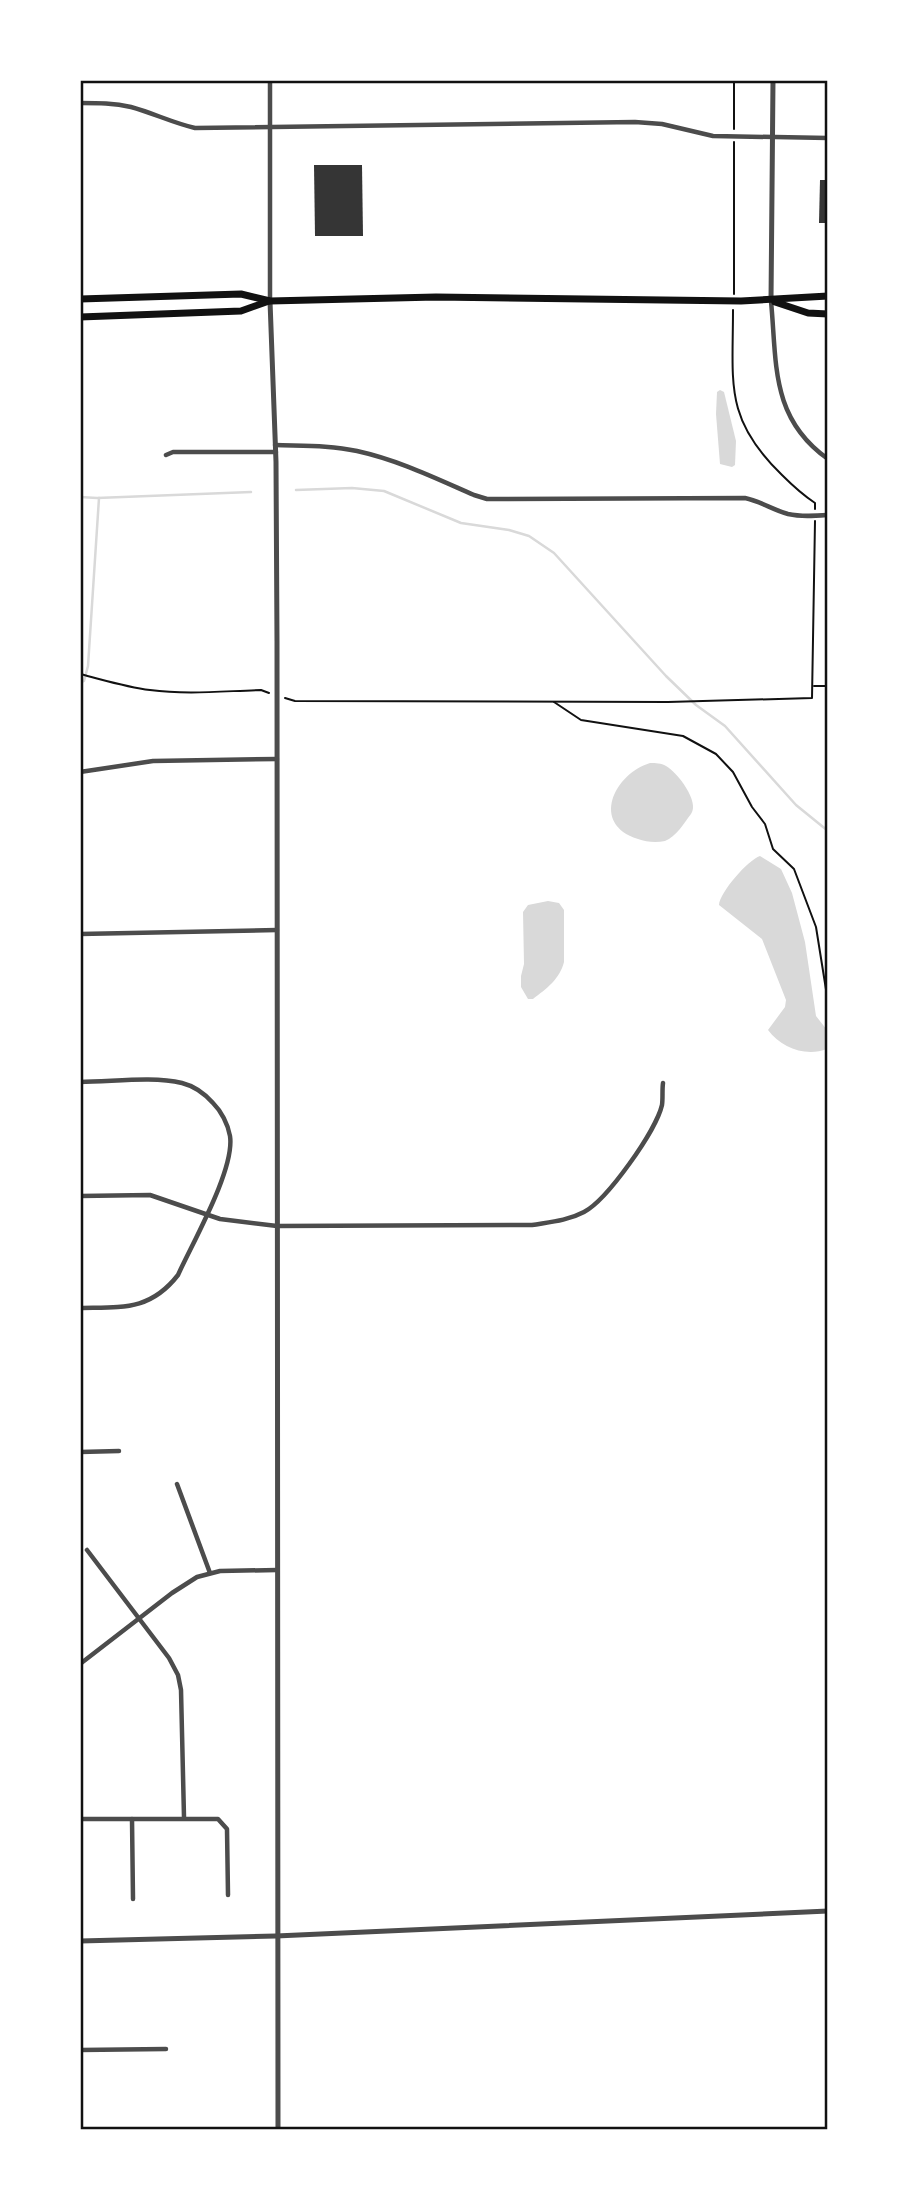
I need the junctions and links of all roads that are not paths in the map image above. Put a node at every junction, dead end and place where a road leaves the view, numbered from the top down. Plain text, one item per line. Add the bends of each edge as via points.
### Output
1 (270, 80) edge
2 (773, 80) edge
3 (80, 103) edge
4 (270, 127) junction
5 (772, 137) junction
6 (828, 138) edge
7 (828, 296) edge
8 (80, 299) edge
9 (270, 301) junction
10 (771, 301) junction
11 (828, 314) edge
12 (80, 317) edge
13 (275, 449) junction
14 (166, 455) dead end
15 (828, 459) edge
16 (828, 515) edge
17 (277, 759) junction
18 (80, 772) edge
19 (277, 930) junction
20 (80, 934) edge
21 (80, 1082) edge
22 (663, 1083) dead end
23 (80, 1195) edge
24 (206, 1214) junction
25 (277, 1226) junction
26 (80, 1308) edge
27 (119, 1451) dead end
28 (80, 1452) edge
29 (177, 1484) dead end
30 (87, 1550) dead end
31 (277, 1570) junction
32 (210, 1573) junction
33 (139, 1619) junction
34 (80, 1664) edge
35 (184, 1817) junction
36 (80, 1819) edge
37 (132, 1819) junction
38 (228, 1895) dead end
39 (133, 1899) dead end
40 (828, 1911) edge
41 (276, 1936) junction
42 (80, 1941) edge
43 (166, 2049) dead end
44 (80, 2050) edge
45 (278, 2130) edge

1 - 4 street
2 - 5 street
3 - 4 street via 129,107 195,128
4 - 5 street via 642,122 713,136
4 - 9 street
5 - 6 street
5 - 10 street
7 - 10 main road
8 - 9 main road via 241,294
9 - 10 main road via 436,297
9 - 12 main road via 241,311
9 - 13 street
10 - 11 main road
10 - 15 street via 783,403 802,436
13 - 14 street
13 - 16 street via 321,446 354,450 400,463 487,499 745,498 785,513
13 - 17 street
17 - 18 street via 153,761
17 - 19 street
19 - 20 street
19 - 25 street
21 - 24 street via 183,1083 212,1101 226,1123 230,1144
22 - 25 street via 662,1104 650,1132 613,1184 594,1206 562,1221
23 - 24 street via 150,1195
24 - 25 street via 231,1222
24 - 26 street via 178,1275 156,1297 131,1306
25 - 31 street
27 - 28 street
29 - 32 street
30 - 33 street
31 - 32 street
31 - 41 street
32 - 33 street via 184,1585
33 - 34 street
33 - 35 street via 169,1658 180,1683
35 - 37 street
35 - 38 street via 214,1818 225,1825
36 - 37 street
37 - 39 street
40 - 41 street
41 - 42 street
41 - 45 street
43 - 44 street

